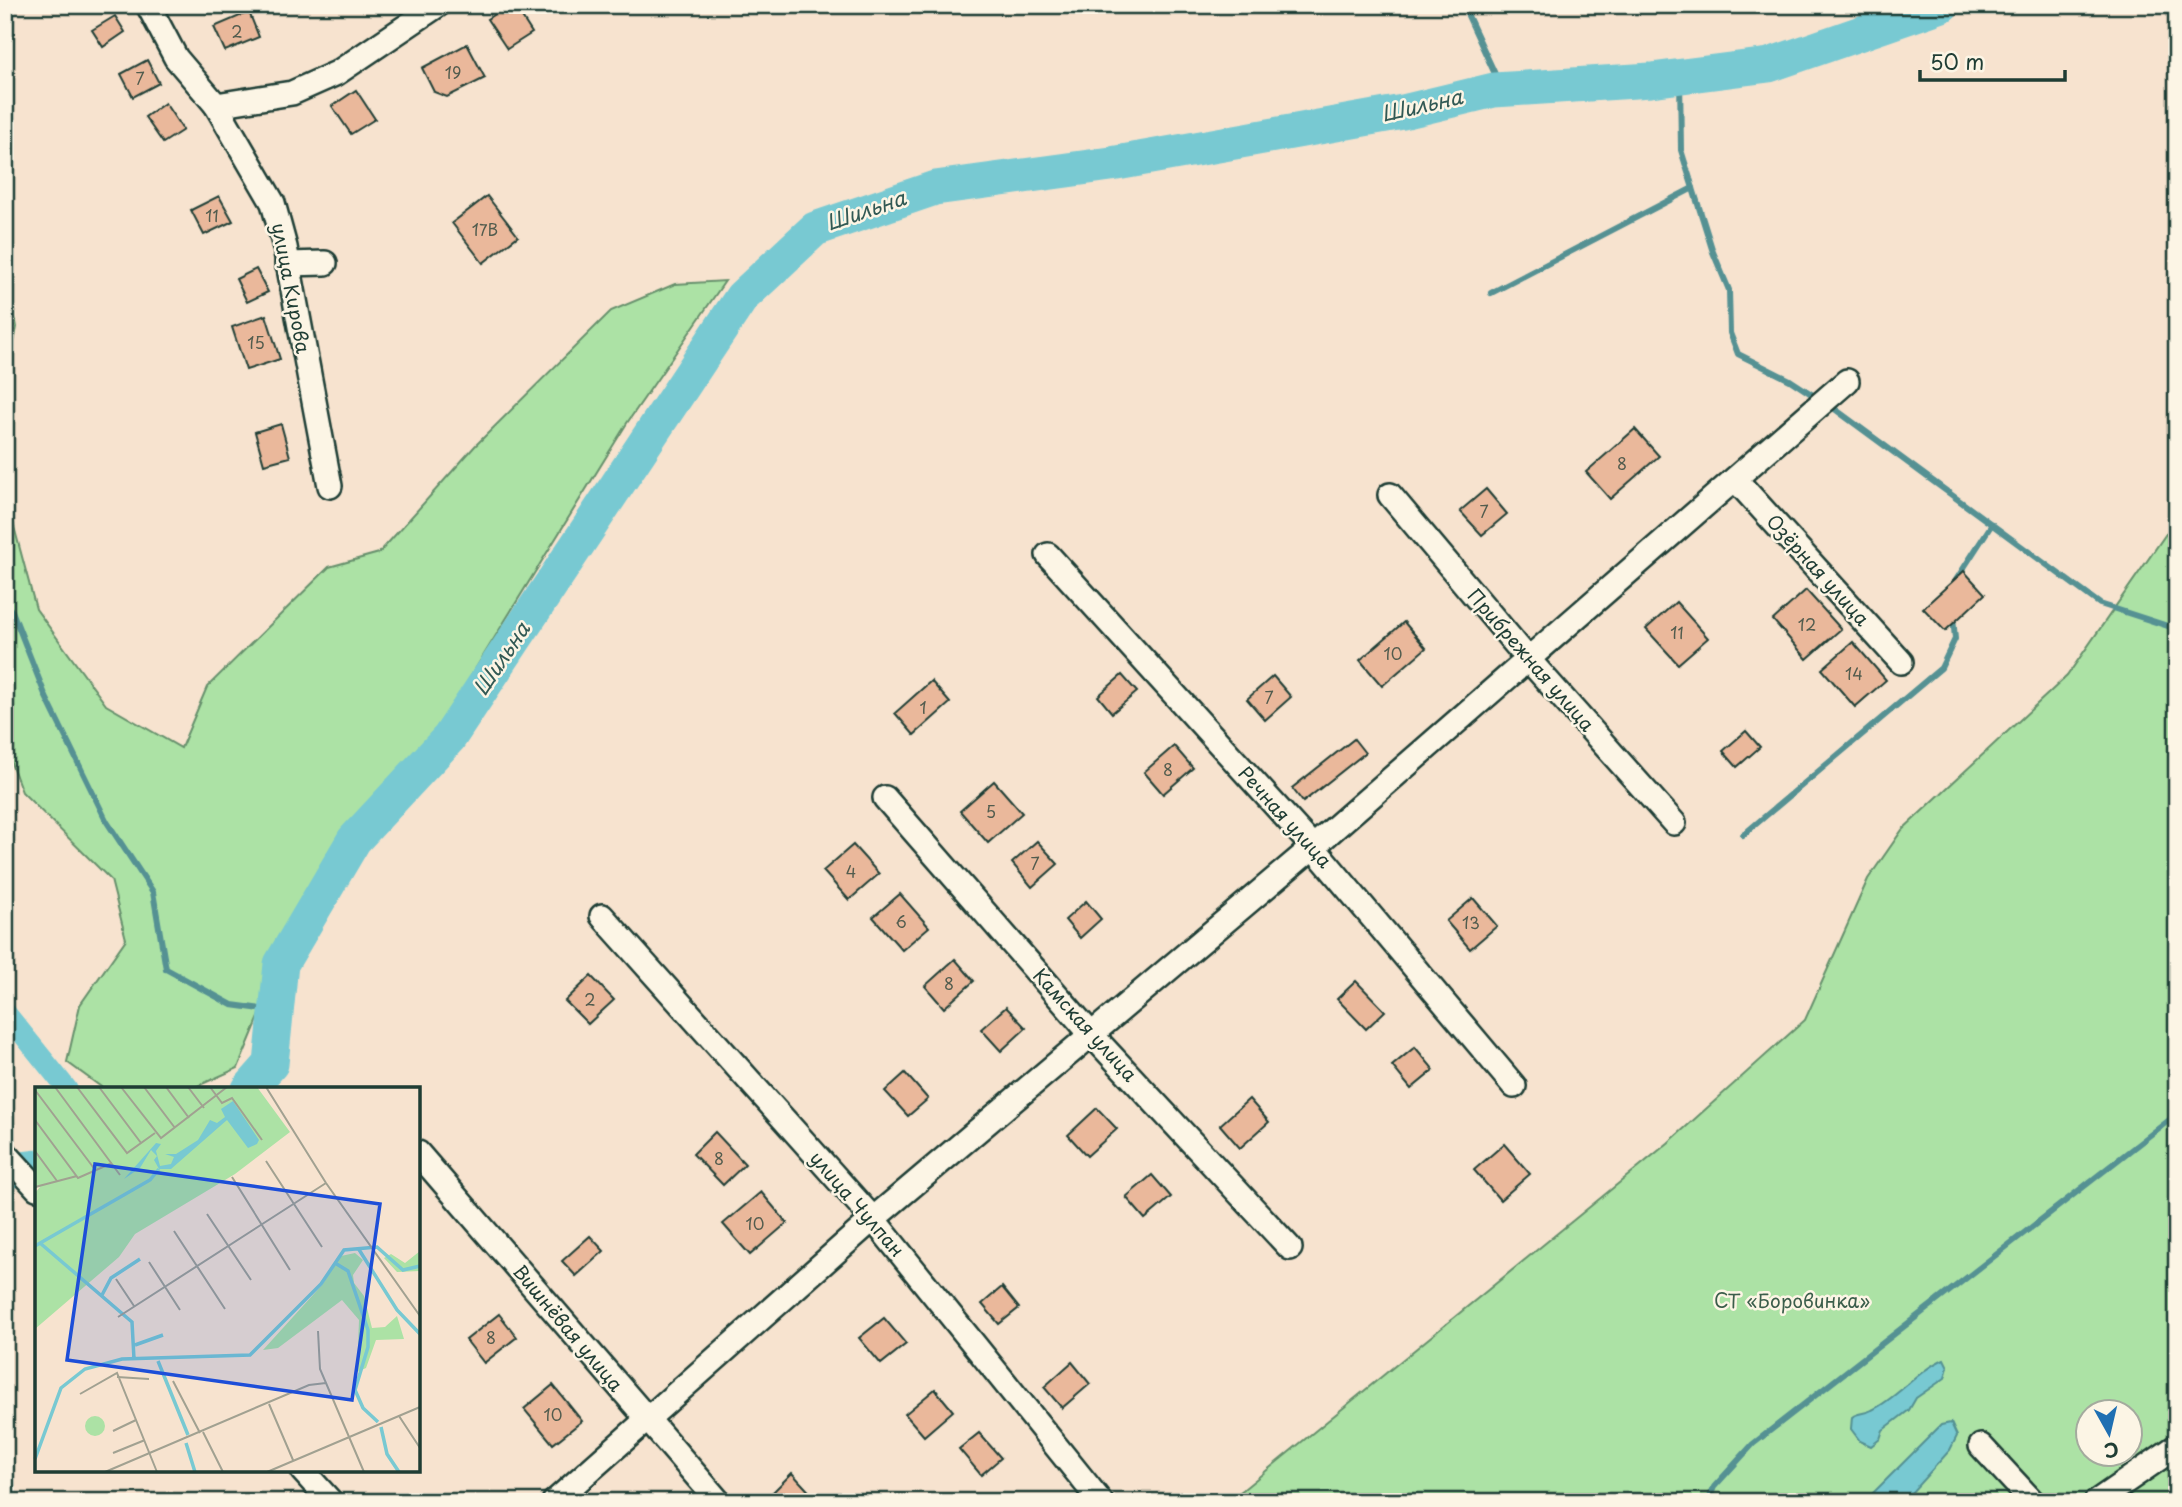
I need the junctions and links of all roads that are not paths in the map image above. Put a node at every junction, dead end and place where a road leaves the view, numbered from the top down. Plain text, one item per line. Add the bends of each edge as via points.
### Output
1 (148, 5) edge
2 (438, 5) edge
3 (216, 105) junction
4 (325, 263) dead end
5 (287, 264) junction
6 (1847, 381) dead end
7 (1735, 479) junction
8 (330, 486) dead end
9 (1390, 495) dead end
10 (1048, 555) dead end
11 (1528, 659) junction
12 (1901, 662) dead end
13 (885, 798) dead end
14 (1674, 822) dead end
15 (1313, 847) junction
16 (602, 916) dead end
17 (1091, 1034) junction
18 (1514, 1086) dead end
19 (5, 1153) edge
20 (420, 1155) edge
21 (35, 1186) edge
22 (873, 1219) junction
23 (1290, 1248) dead end
24 (648, 1422) junction
25 (1981, 1446) dead end
26 (2173, 1455) edge
27 (304, 1472) edge
28 (331, 1502) edge
29 (554, 1502) edge
30 (719, 1502) edge
31 (1101, 1502) edge
32 (2034, 1502) edge
33 (2096, 1502) edge

1 - 3 street, улица Кирова via 176,58
2 - 3 street via 337,73 292,93
3 - 5 street, улица Кирова via 273,203
4 - 5 street
5 - 8 street, улица Кирова
6 - 7 street
7 - 11 street
7 - 12 street, Озёрная улица
9 - 11 street, Прибрежная улица
10 - 15 street, Речная улица
11 - 14 street, Прибрежная улица
11 - 15 street
13 - 17 street, Камская улица
15 - 17 street
15 - 18 street, Речная улица
16 - 22 street, улица Чулпан
17 - 22 street
17 - 23 street, Камская улица
19 - 21 street
20 - 24 street, Вишнёвая улица
22 - 24 street
22 - 31 street, улица Чулпан
24 - 29 street
24 - 30 street, Вишнёвая улица
25 - 32 street
26 - 33 street
27 - 28 street

